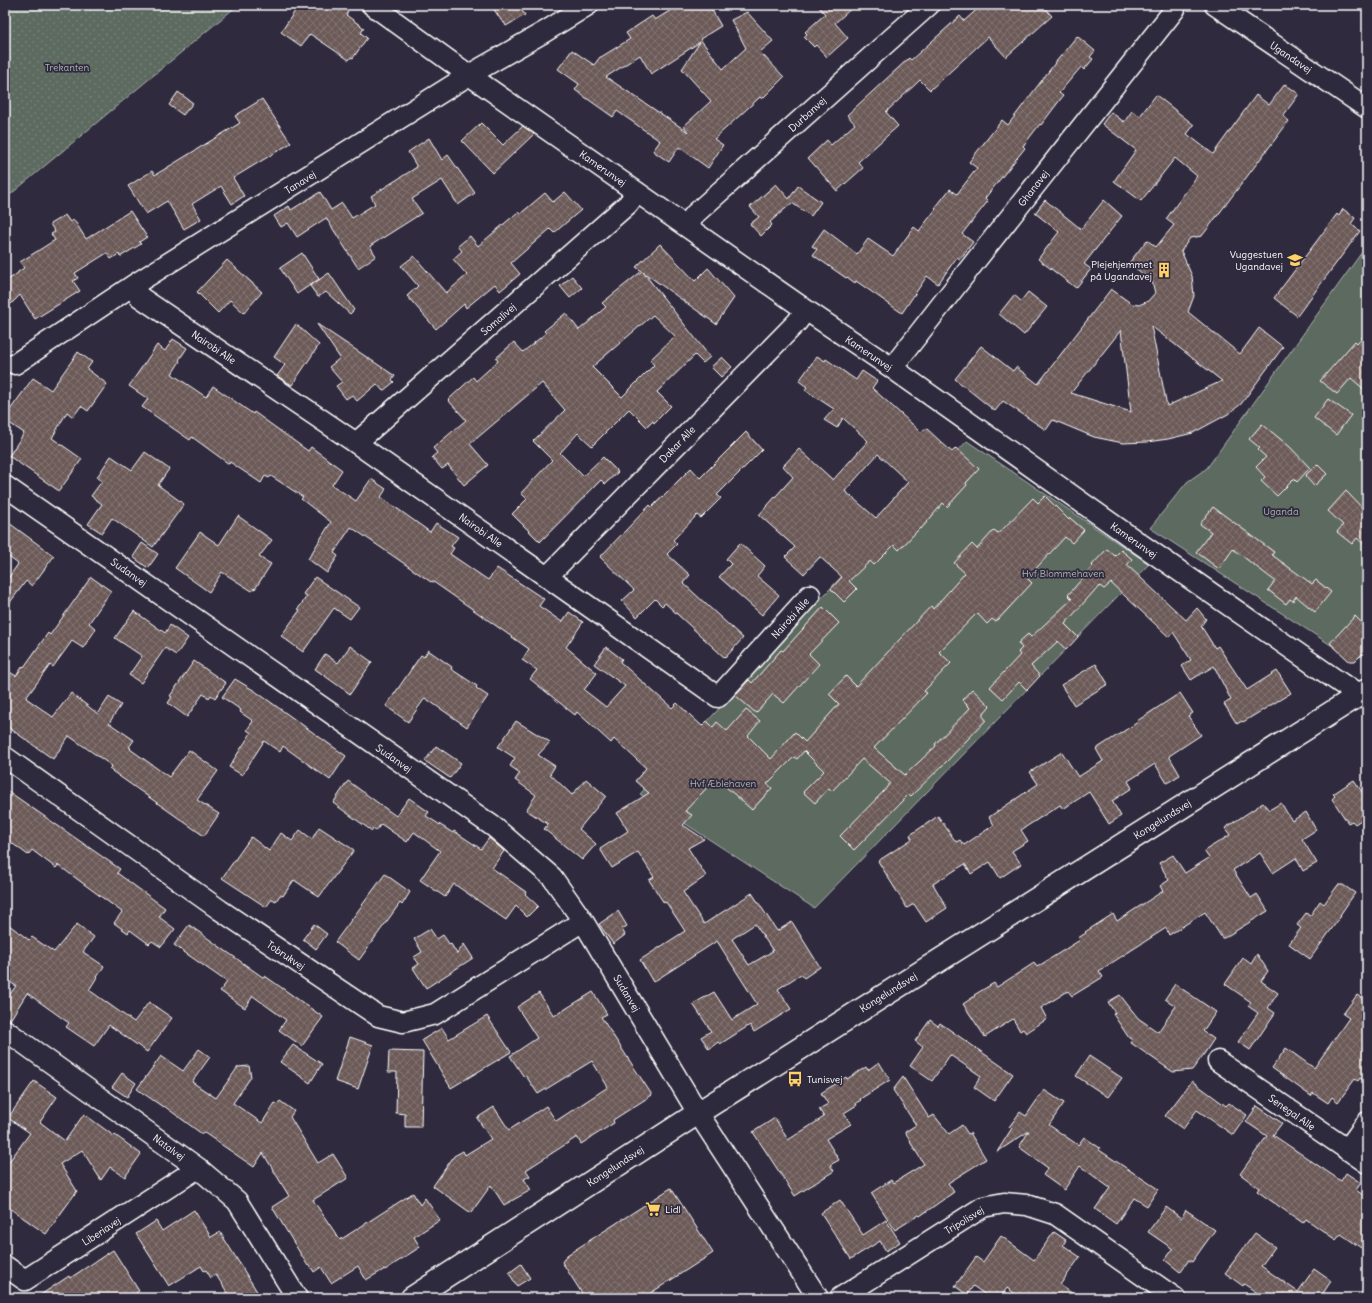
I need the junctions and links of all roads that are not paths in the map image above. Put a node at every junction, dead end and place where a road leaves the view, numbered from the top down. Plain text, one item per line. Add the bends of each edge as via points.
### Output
1 (372, 5) edge
2 (588, 5) edge
3 (929, 5) edge
4 (1215, 5) edge
5 (1175, 9) dead end
6 (469, 75) junction
7 (1367, 108) edge
8 (637, 192) junction
9 (686, 226) junction
10 (132, 286) junction
11 (806, 310) junction
12 (892, 368) junction
13 (8, 369) edge
14 (356, 442) junction
15 (5, 486) edge
16 (547, 577) junction
17 (810, 595) dead end
18 (1365, 694) edge
19 (5, 756) edge
20 (583, 921) junction
21 (5, 1030) edge
22 (1218, 1061) dead end
23 (698, 1112) junction
24 (1367, 1122) edge
25 (1347, 1150) junction
26 (1367, 1163) edge
27 (198, 1168) junction
28 (5, 1266) edge
29 (297, 1298) edge
30 (412, 1298) edge
31 (818, 1298) edge
32 (840, 1298) edge
33 (1175, 1298) edge

1 - 6 street, Kamerunvej
2 - 6 street, Tanavej
3 - 9 street, Durbanvej via 695,214
4 - 7 street, Ugandavej
5 - 12 street, Ghanavej
6 - 8 street, Kamerunvej
6 - 10 street, Tanavej
8 - 9 street, Kamerunvej
8 - 14 street, Somalivej via 628,204
9 - 11 street, Kamerunvej
10 - 13 street, Tanavej
10 - 14 street, Nairobi Alle via 140,297
11 - 12 street, Kamerunvej
11 - 16 street, Dakar Alle
12 - 18 street, Kamerunvej via 1342,684
14 - 16 street, Nairobi Alle
15 - 20 street, Sudanvej via 494,827 552,877
16 - 17 street, Nairobi Alle via 718,697
18 - 23 street, Kongelundsvej
19 - 20 street, Tobrukvej via 220,910 378,1016 403,1022 435,1014
20 - 23 street, Sudanvej
21 - 27 street, Natalvej
22 - 25 street, Senegal Alle
23 - 30 street, Kongelundsvej
23 - 31 street
24 - 25 street
25 - 26 street, Senegal Alle
27 - 28 street, Liberiavej via 25,1280
27 - 29 street, Natalvej via 236,1201
32 - 33 street, Tripolisvej via 983,1207 1004,1203 1027,1205 1055,1214

